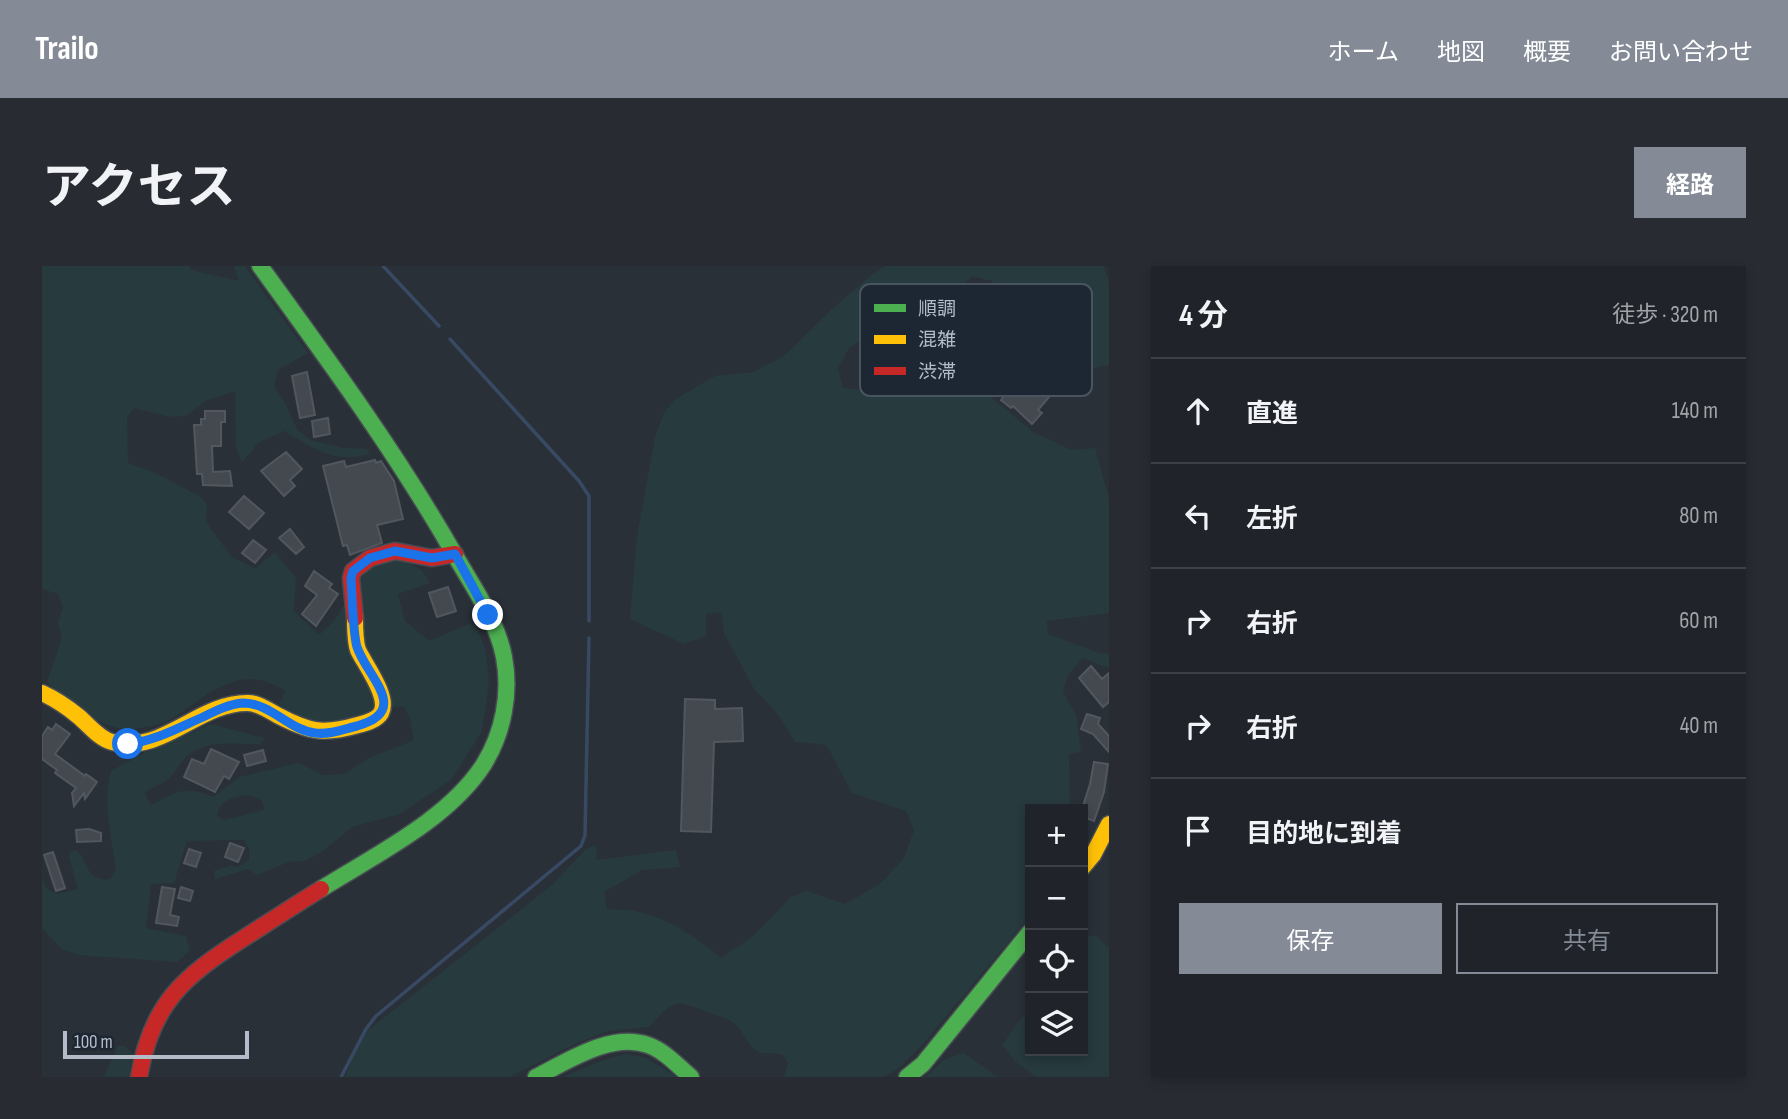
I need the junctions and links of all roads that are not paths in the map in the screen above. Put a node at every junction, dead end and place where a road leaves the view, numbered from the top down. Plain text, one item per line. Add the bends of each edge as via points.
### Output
1 (260, 266) edge
2 (455, 554) junction
3 (42, 693) edge
4 (1109, 824) edge
5 (1088, 861) edge
6 (1025, 938) edge
7 (139, 1077) edge
8 (537, 1077) edge
9 (691, 1077) edge
10 (907, 1077) edge

1 - 2 street via 377,429
2 - 3 street via 432,558 395,551 370,558 353,571 357,647 384,699 382,712 370,722 317,733 253,703 238,704 156,738 128,744 100,736 59,701
2 - 7 street via 494,627 506,666 503,719 481,772 444,811 182,980 151,1026
4 - 5 street
6 - 10 street via 923,1064
8 - 9 street via 599,1048 631,1041 646,1044

